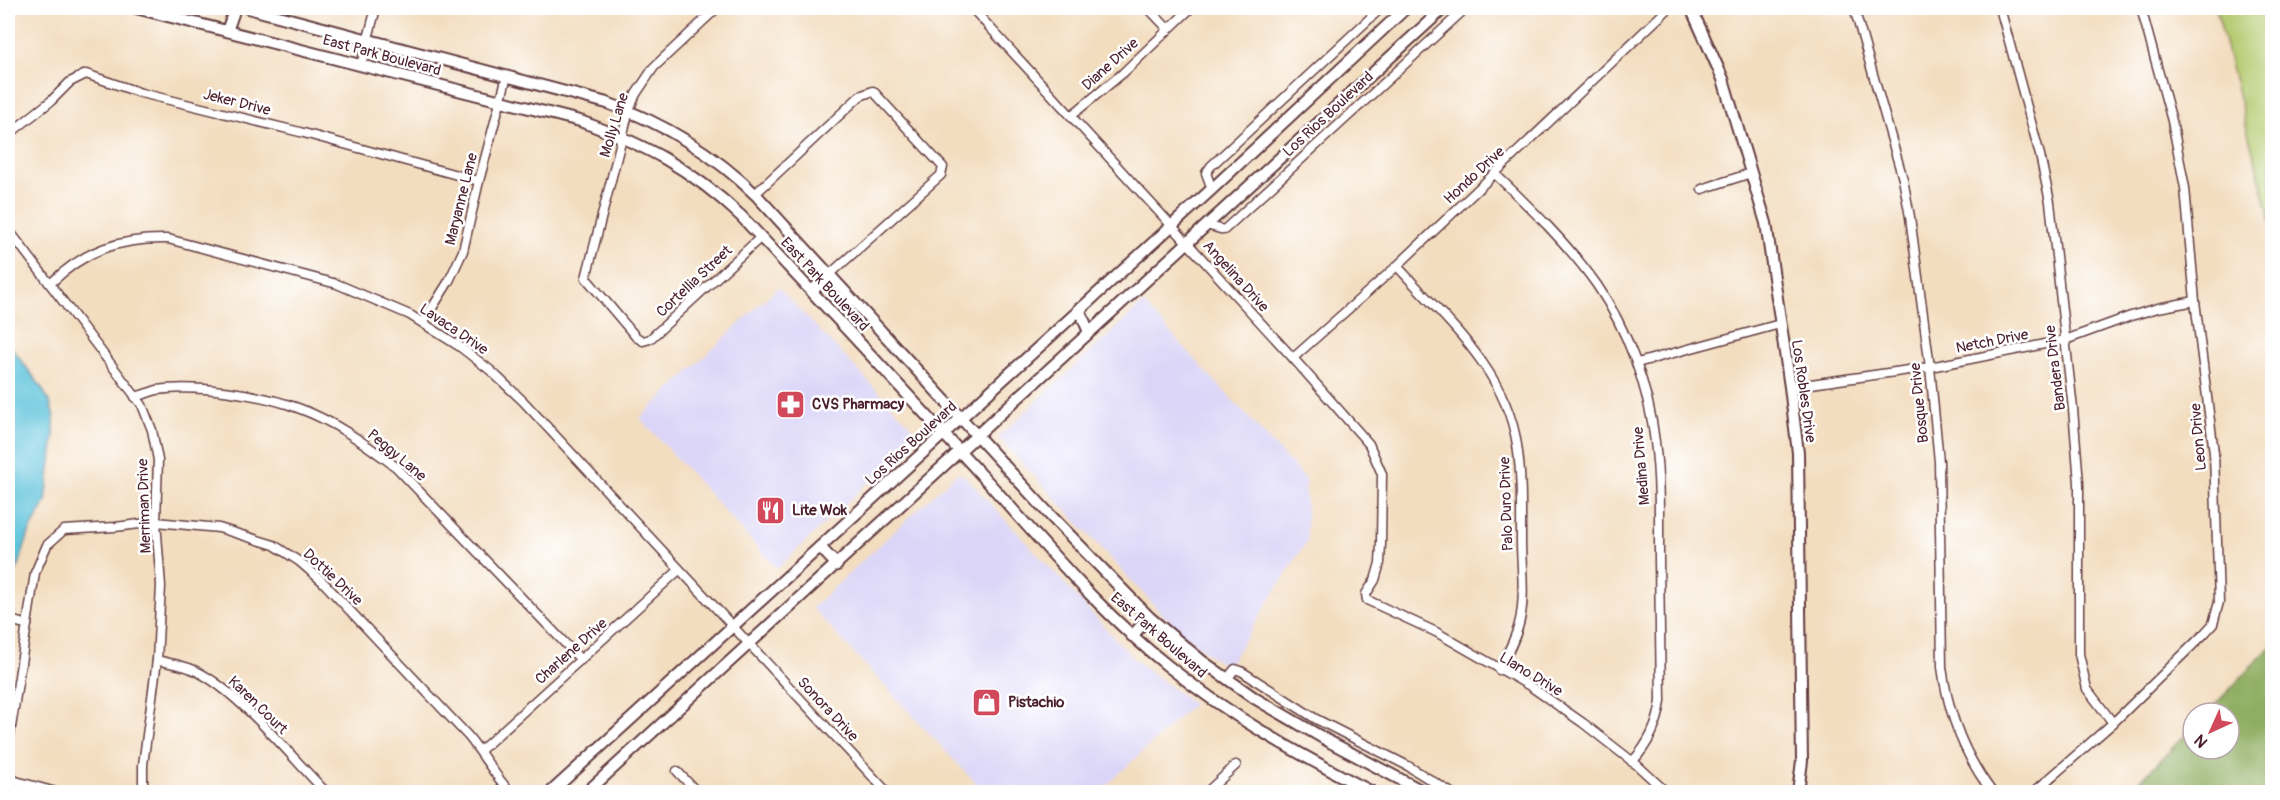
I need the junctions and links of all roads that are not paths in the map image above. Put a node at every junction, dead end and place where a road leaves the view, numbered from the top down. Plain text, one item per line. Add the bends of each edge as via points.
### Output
1 (136, 8) edge
2 (235, 8) edge
3 (248, 8) edge
4 (376, 8) edge
5 (717, 8) edge
6 (972, 8) edge
7 (1148, 8) edge
8 (1191, 8) edge
9 (1381, 8) edge
10 (1406, 8) edge
11 (1444, 8) edge
12 (1466, 8) edge
13 (1669, 8) edge
14 (1691, 8) edge
15 (1854, 8) edge
16 (2000, 8) edge
17 (2141, 8) edge
18 (1168, 29) junction
19 (228, 31) junction
20 (369, 39) junction
21 (361, 65) junction
22 (507, 76) junction
23 (500, 102) junction
24 (629, 110) junction
25 (1072, 115) junction
26 (8, 135) edge
27 (623, 137) junction
28 (1751, 173) junction
29 (1495, 174) junction
30 (479, 181) junction
31 (1212, 189) junction
32 (1702, 189) dead end
33 (755, 194) junction
34 (1172, 225) junction
35 (1206, 225) junction
36 (8, 229) edge
37 (761, 237) junction
38 (1187, 242) junction
39 (1397, 266) junction
40 (829, 275) junction
41 (50, 285) junction
42 (812, 291) junction
43 (2196, 301) junction
44 (1079, 309) junction
45 (424, 321) junction
46 (1780, 324) junction
47 (1092, 329) junction
48 (2065, 340) junction
49 (643, 341) joint
50 (1293, 358) junction
51 (1637, 363) junction
52 (1930, 367) junction
53 (1790, 387) junction
54 (135, 397) junction
55 (961, 417) junction
56 (942, 433) junction
57 (978, 436) junction
58 (960, 452) junction
59 (156, 522) junction
60 (820, 547) junction
61 (837, 565) junction
62 (679, 570) junction
63 (1367, 600) joint
64 (1149, 616) junction
65 (8, 619) edge
66 (27, 626) junction
67 (733, 627) junction
68 (1132, 636) junction
69 (749, 643) junction
70 (157, 660) junction
71 (581, 660) junction
72 (1499, 670) junction
73 (1227, 680) junction
74 (2113, 723) junction
75 (8, 747) edge
76 (480, 751) junction
77 (1632, 762) junction
78 (1236, 765) dead end
79 (677, 771) dead end
80 (8, 776) edge
81 (1407, 788) edge
82 (56, 792) edge
83 (143, 792) edge
84 (326, 792) edge
85 (510, 792) edge
86 (550, 792) edge
87 (587, 792) edge
88 (697, 792) edge
89 (887, 792) edge
90 (1207, 792) edge
91 (1372, 792) edge
92 (1424, 792) edge
93 (1450, 792) edge
94 (1666, 792) edge
95 (1798, 792) edge
96 (1992, 792) edge
97 (2034, 792) edge

1 - 19 main road, East Park Boulevard
2 - 19 main road
3 - 20 main road, East Park Boulevard
4 - 20 street
5 - 24 street, Molly Lane via 646,76
6 - 25 street, Angelina Drive
7 - 18 street
8 - 18 street, Diane Drive
9 - 31 street via 1211,166 1206,173
10 - 31 main road, Los Rios Boulevard
11 - 35 main road, Los Rios Boulevard
12 - 35 street, Los Rios Boulevard via 1224,230
13 - 29 street, Hondo Drive
14 - 28 main road, Los Robles Drive via 1723,79
15 - 52 street, Bosque Drive via 1903,179
16 - 48 street, Bandera Drive via 2050,202
17 - 43 street, Leon Drive via 2172,121 2185,188
18 - 25 street, Diane Drive
19 - 21 main road, East Park Boulevard
20 - 21 street
20 - 22 main road, East Park Boulevard
21 - 23 main road, East Park Boulevard
22 - 23 street, Maryanne Lane
22 - 24 main road, East Park Boulevard
23 - 27 main road, East Park Boulevard via 580,121
23 - 30 street, Maryanne Lane
24 - 27 street, Molly Lane
24 - 33 main road, East Park Boulevard via 690,142 725,166
25 - 34 street, Angelina Drive
26 - 30 street, Jeker Drive via 70,82 86,74 141,93
27 - 37 main road, East Park Boulevard via 695,177
27 - 49 street, Molly Lane via 585,278
28 - 32 street
28 - 46 main road, Los Robles Drive via 1766,223
29 - 39 street, Hondo Drive
29 - 51 street, Medina Drive via 1597,285
30 - 45 street, Maryanne Lane via 463,252
31 - 34 main road, Los Rios Boulevard
33 - 40 main road, East Park Boulevard
33 - 40 street via 860,96 873,91 943,166 942,175
34 - 38 street, Angelina Drive
34 - 44 main road, Los Rios Boulevard
35 - 38 main road, Los Rios Boulevard
36 - 41 street, Merriman Drive
37 - 42 main road, East Park Boulevard
37 - 49 street, Cortellia Street via 650,339
38 - 47 main road, Los Rios Boulevard
38 - 50 street, Angelina Drive
39 - 50 street, Hondo Drive
39 - 72 street, Palo Duro Drive via 1482,360 1509,412 1517,443 1521,472 1520,623
40 - 42 main road
40 - 55 main road, East Park Boulevard
41 - 45 street, Lavaca Drive via 66,268 106,247 168,239 337,284
41 - 54 street, Merriman Drive
42 - 56 main road, East Park Boulevard
43 - 48 street, Netch Drive via 2131,316
43 - 74 street, Leon Drive via 2214,453 2219,602 2213,624
44 - 47 main road
44 - 55 main road, Los Rios Boulevard
45 - 62 street, Lavaca Drive via 490,370 523,401
46 - 51 street
46 - 53 main road, Los Robles Drive
47 - 57 main road, Los Rios Boulevard
48 - 52 street, Netch Drive
48 - 74 street, Bandera Drive via 2079,483 2079,654 2087,689
50 - 63 street, Angelina Drive via 1369,444 1382,474 1380,563
51 - 77 street, Medina Drive via 1655,439 1658,474 1661,701 1652,734
52 - 53 street, Netch Drive
52 - 96 street, Bosque Drive via 1939,462 1945,690 1967,753
53 - 95 main road, Los Robles Drive via 1799,501 1802,761
54 - 59 street, Merriman Drive via 152,430 158,460
54 - 71 street, Peggy Lane via 157,390 226,392 298,408 366,444 396,467
55 - 56 main road, Los Rios Boulevard
55 - 57 main road, East Park Boulevard
56 - 58 main road, East Park Boulevard
56 - 60 main road, Los Rios Boulevard
57 - 58 main road, Los Rios Boulevard
57 - 64 main road, East Park Boulevard
58 - 61 main road, Los Rios Boulevard
58 - 68 main road, East Park Boulevard
59 - 66 street, Dottie Drive via 64,530 46,545 35,573
59 - 70 street, Merriman Drive via 161,586
59 - 76 street, Dottie Drive via 219,528 274,545 300,562
60 - 61 main road
60 - 67 main road, Los Rios Boulevard
61 - 69 main road, Los Rios Boulevard
62 - 67 street, Lavaca Drive
62 - 71 street, Charlene Drive
63 - 72 street, Llano Drive via 1436,632
64 - 68 main road
64 - 73 main road, East Park Boulevard
65 - 66 street
66 - 75 street
67 - 69 street, Lavaca Drive
67 - 86 main road, Los Rios Boulevard
68 - 91 main road, East Park Boulevard via 1248,724
69 - 87 main road, Los Rios Boulevard
69 - 89 street, Sonora Drive
70 - 83 street, Merriman Drive via 143,755
70 - 84 street, Karen Court via 206,676 226,691
71 - 76 street, Charlene Drive
72 - 77 street, Llano Drive via 1530,686
73 - 81 main road, East Park Boulevard
73 - 93 street, East Park Boulevard via 1235,669 1241,670 1316,719
74 - 97 street, Leon Drive
76 - 85 street, Dottie Drive
77 - 94 street, Llano Drive
78 - 90 street
79 - 88 street
80 - 82 street
81 - 92 main road, East Park Boulevard

